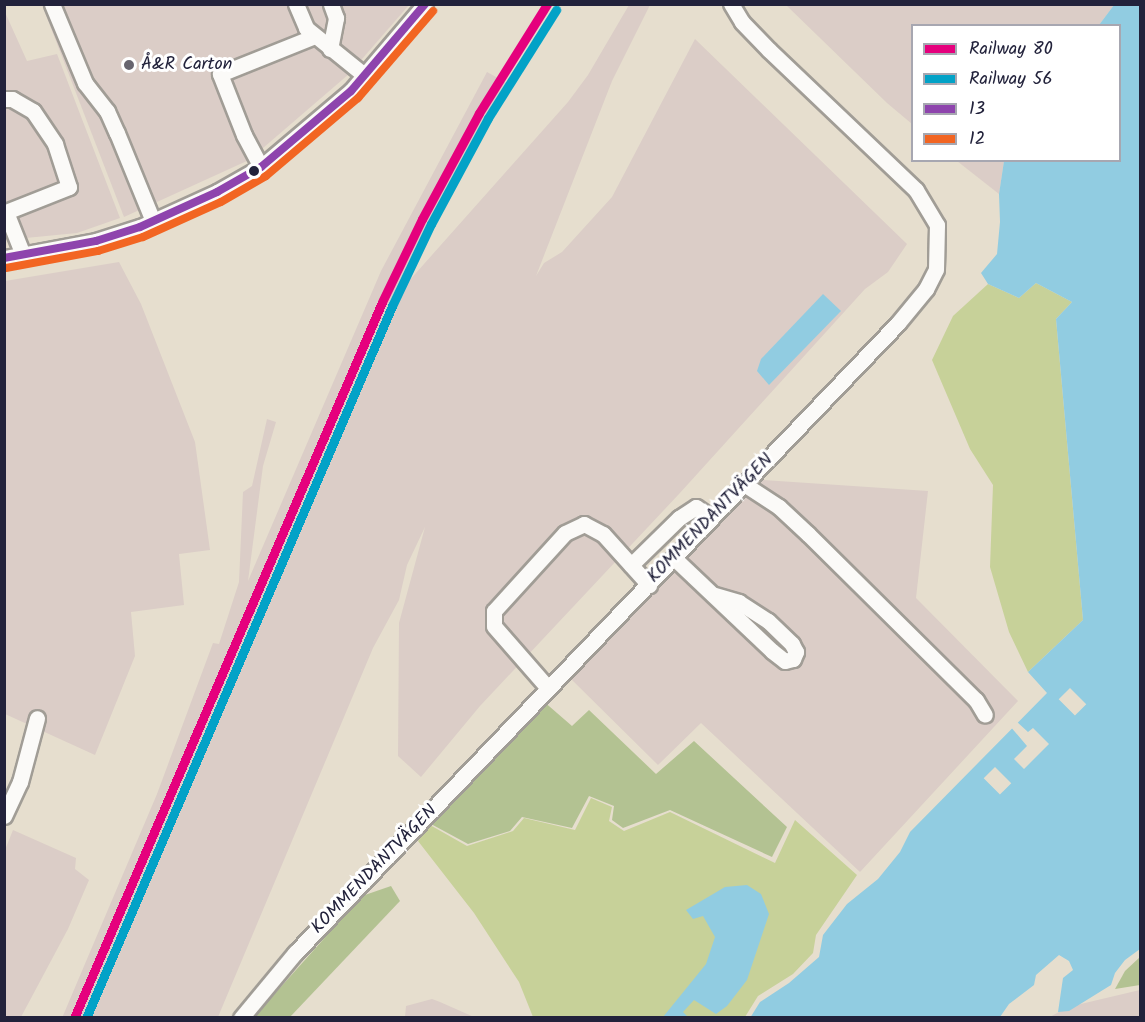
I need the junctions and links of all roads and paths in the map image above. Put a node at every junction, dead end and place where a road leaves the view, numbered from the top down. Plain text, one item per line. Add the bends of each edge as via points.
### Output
1 (52, 4) edge
2 (296, 4) edge
3 (331, 4) edge
4 (425, 4) edge
5 (731, 4) edge
6 (315, 36) junction
7 (330, 49) junction
8 (364, 75) junction
9 (4, 99) edge
10 (261, 167) junction
11 (153, 221) junction
12 (23, 255) junction
13 (4, 258) edge
14 (744, 484) junction
15 (712, 518) junction
16 (674, 558) junction
17 (631, 565) junction
18 (649, 585) junction
19 (714, 595) junction
20 (548, 688) junction
21 (985, 715) dead end
22 (37, 718) dead end
23 (4, 816) edge
24 (241, 1017) edge

1 - 11 street via 85,83 107,111
2 - 6 street via 306,28
3 - 7 street via 336,18
4 - 8 street
5 - 14 street, KOMMENDANTVÄGEN via 769,50 916,190 937,225 936,269 926,289
6 - 7 street
6 - 10 street via 220,74
7 - 8 street
8 - 10 street
9 - 12 street via 12,99 33,111 55,144 69,187 6,212
10 - 11 street
11 - 12 street via 96,241
12 - 13 street
14 - 15 street, KOMMENDANTVÄGEN
14 - 21 street via 779,507 808,534 976,700
15 - 16 street, KOMMENDANTVÄGEN
15 - 17 street via 696,507 679,518
16 - 18 street, KOMMENDANTVÄGEN
16 - 19 street
17 - 18 street
17 - 20 street via 603,534 584,524 565,533 494,611 494,626
18 - 20 street, KOMMENDANTVÄGEN
19 - 19 street via 739,602 768,621 792,644 794,659 785,661 772,651
20 - 24 street, KOMMENDANTVÄGEN via 282,967
22 - 23 street via 20,782

